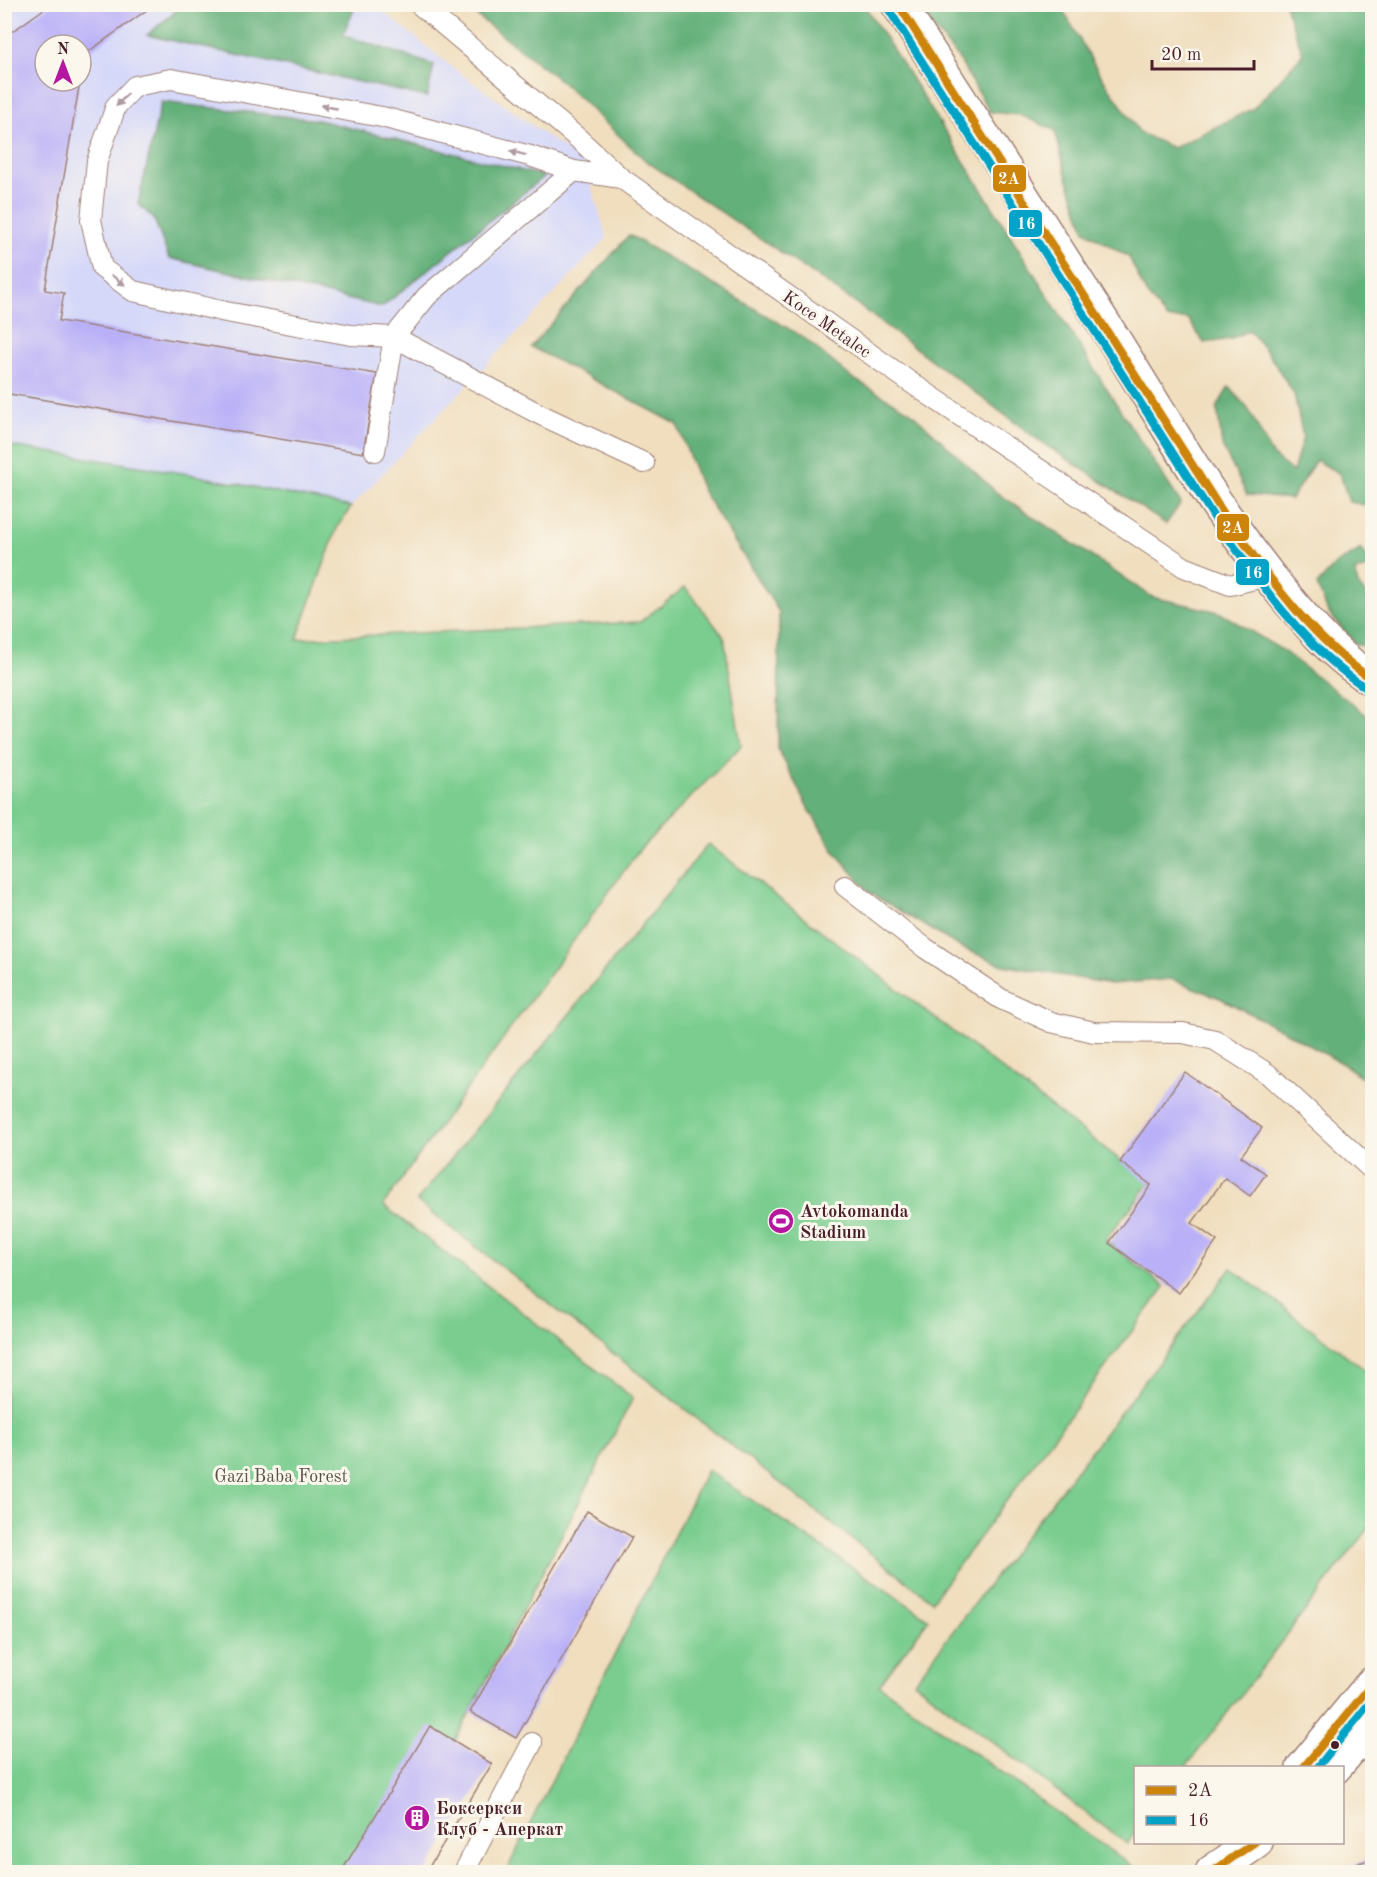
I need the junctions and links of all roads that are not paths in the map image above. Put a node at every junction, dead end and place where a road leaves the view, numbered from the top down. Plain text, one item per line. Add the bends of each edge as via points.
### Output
1 (419, 4) edge
2 (898, 4) edge
3 (574, 171) junction
4 (621, 178) junction
5 (394, 337) junction
6 (375, 451) dead end
7 (644, 463) dead end
8 (1267, 576) junction
9 (1372, 679) edge
10 (845, 886) dead end
11 (1372, 1170) edge
12 (1372, 1684) edge
13 (1372, 1724) edge
14 (532, 1743) dead end
15 (1304, 1766) edge
16 (1335, 1766) edge
17 (1229, 1844) edge
18 (1253, 1844) edge
19 (464, 1872) edge
20 (1199, 1872) edge
21 (1212, 1872) edge

1 - 4 lane, Koce Metalec
2 - 8 street via 1206,487
3 - 4 lane
3 - 5 lane via 427,296
3 -> 5 lane via 382,117 171,79 135,86 116,106 97,161 91,220 102,268 133,291 351,335
4 - 8 lane, Koce Metalec via 910,382 1184,567 1230,585
5 - 6 lane
5 - 7 lane via 539,414
8 - 9 street via 1324,641
10 - 11 lane via 1000,999 1051,1022 1094,1032 1183,1033 1215,1040 1268,1074
12 - 15 street
13 - 16 street
14 - 19 lane
17 - 20 street
18 - 21 street

